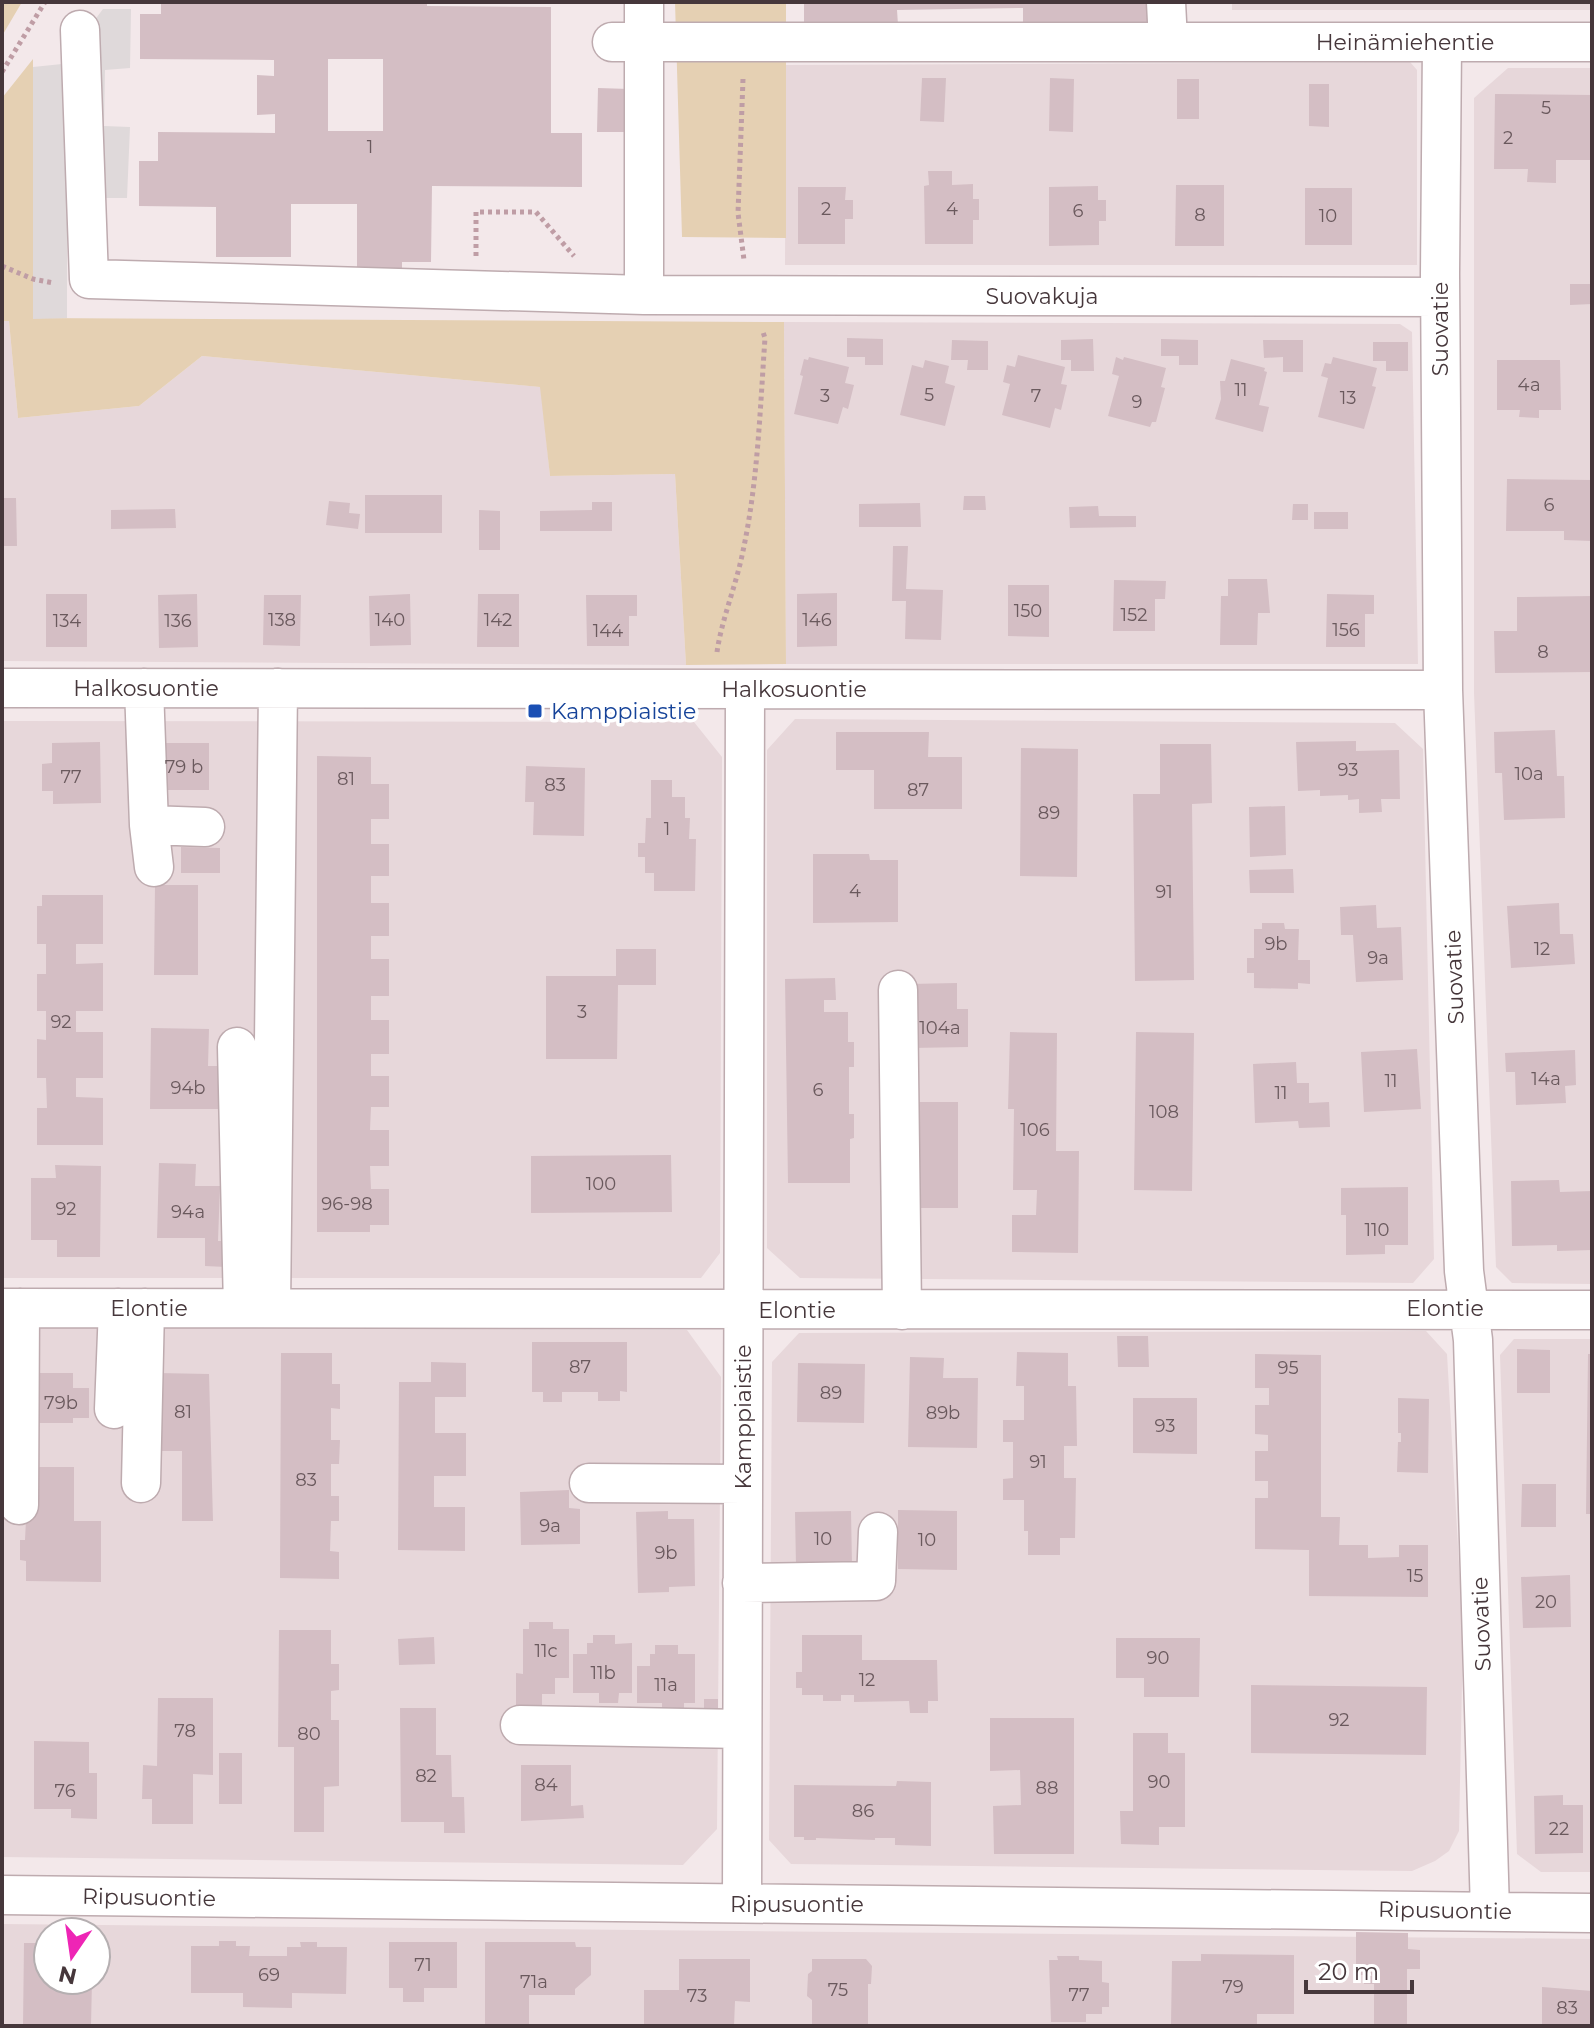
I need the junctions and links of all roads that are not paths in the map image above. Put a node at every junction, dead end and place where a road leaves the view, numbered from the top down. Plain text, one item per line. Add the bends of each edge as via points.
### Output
1 (644, 2) edge
2 (1166, 2) edge
3 (80, 30) dead end
4 (629, 41) junction
5 (1168, 41) junction
6 (1592, 42) edge
7 (1442, 43) junction
8 (644, 295) junction
9 (1440, 297) junction
10 (2, 688) edge
11 (144, 688) junction
12 (278, 688) junction
13 (728, 690) junction
14 (1443, 690) junction
15 (149, 825) junction
16 (205, 827) dead end
17 (154, 867) dead end
18 (898, 990) dead end
19 (237, 1047) dead end
20 (11, 1308) edge
21 (131, 1308) junction
22 (257, 1308) junction
23 (1469, 1308) junction
24 (743, 1310) junction
25 (902, 1310) junction
26 (1592, 1310) edge
27 (114, 1409) dead end
28 (141, 1483) dead end
29 (589, 1483) dead end
30 (743, 1484) junction
31 (19, 1505) dead end
32 (878, 1532) dead end
33 (742, 1583) junction
34 (520, 1725) dead end
35 (742, 1729) junction
36 (2, 1895) edge
37 (742, 1903) junction
38 (1490, 1911) junction
39 (1592, 1913) edge

1 - 4 street
2 - 5 street
3 - 8 street, Suovakuja via 89,279
4 - 5 street, Heinämiehentie
4 - 8 street
5 - 7 street, Heinämiehentie
6 - 7 street, Heinämiehentie
7 - 9 street, Suovatie
8 - 9 street, Suovakuja
9 - 14 street, Suovatie
10 - 11 street, Halkosuontie
11 - 12 street, Halkosuontie
11 - 15 street
12 - 13 street, Halkosuontie
12 - 22 street
13 - 14 street, Halkosuontie
13 - 24 street, Kamppiaistie
14 - 23 street, Suovatie
15 - 16 street
15 - 17 street
18 - 25 street
19 - 22 street
20 - 21 street, Elontie
20 - 31 street
21 - 22 street, Elontie
21 - 27 street
21 - 28 street
22 - 24 street, Elontie
23 - 25 street, Elontie
23 - 26 street, Elontie
23 - 38 street, Suovatie
24 - 25 street, Elontie
24 - 30 street, Kamppiaistie
29 - 30 street
30 - 33 street, Kamppiaistie
32 - 33 street via 876,1581
33 - 35 street, Kamppiaistie
34 - 35 street
35 - 37 street, Kamppiaistie
36 - 37 street, Ripusuontie
37 - 38 street, Ripusuontie
38 - 39 street, Ripusuontie

